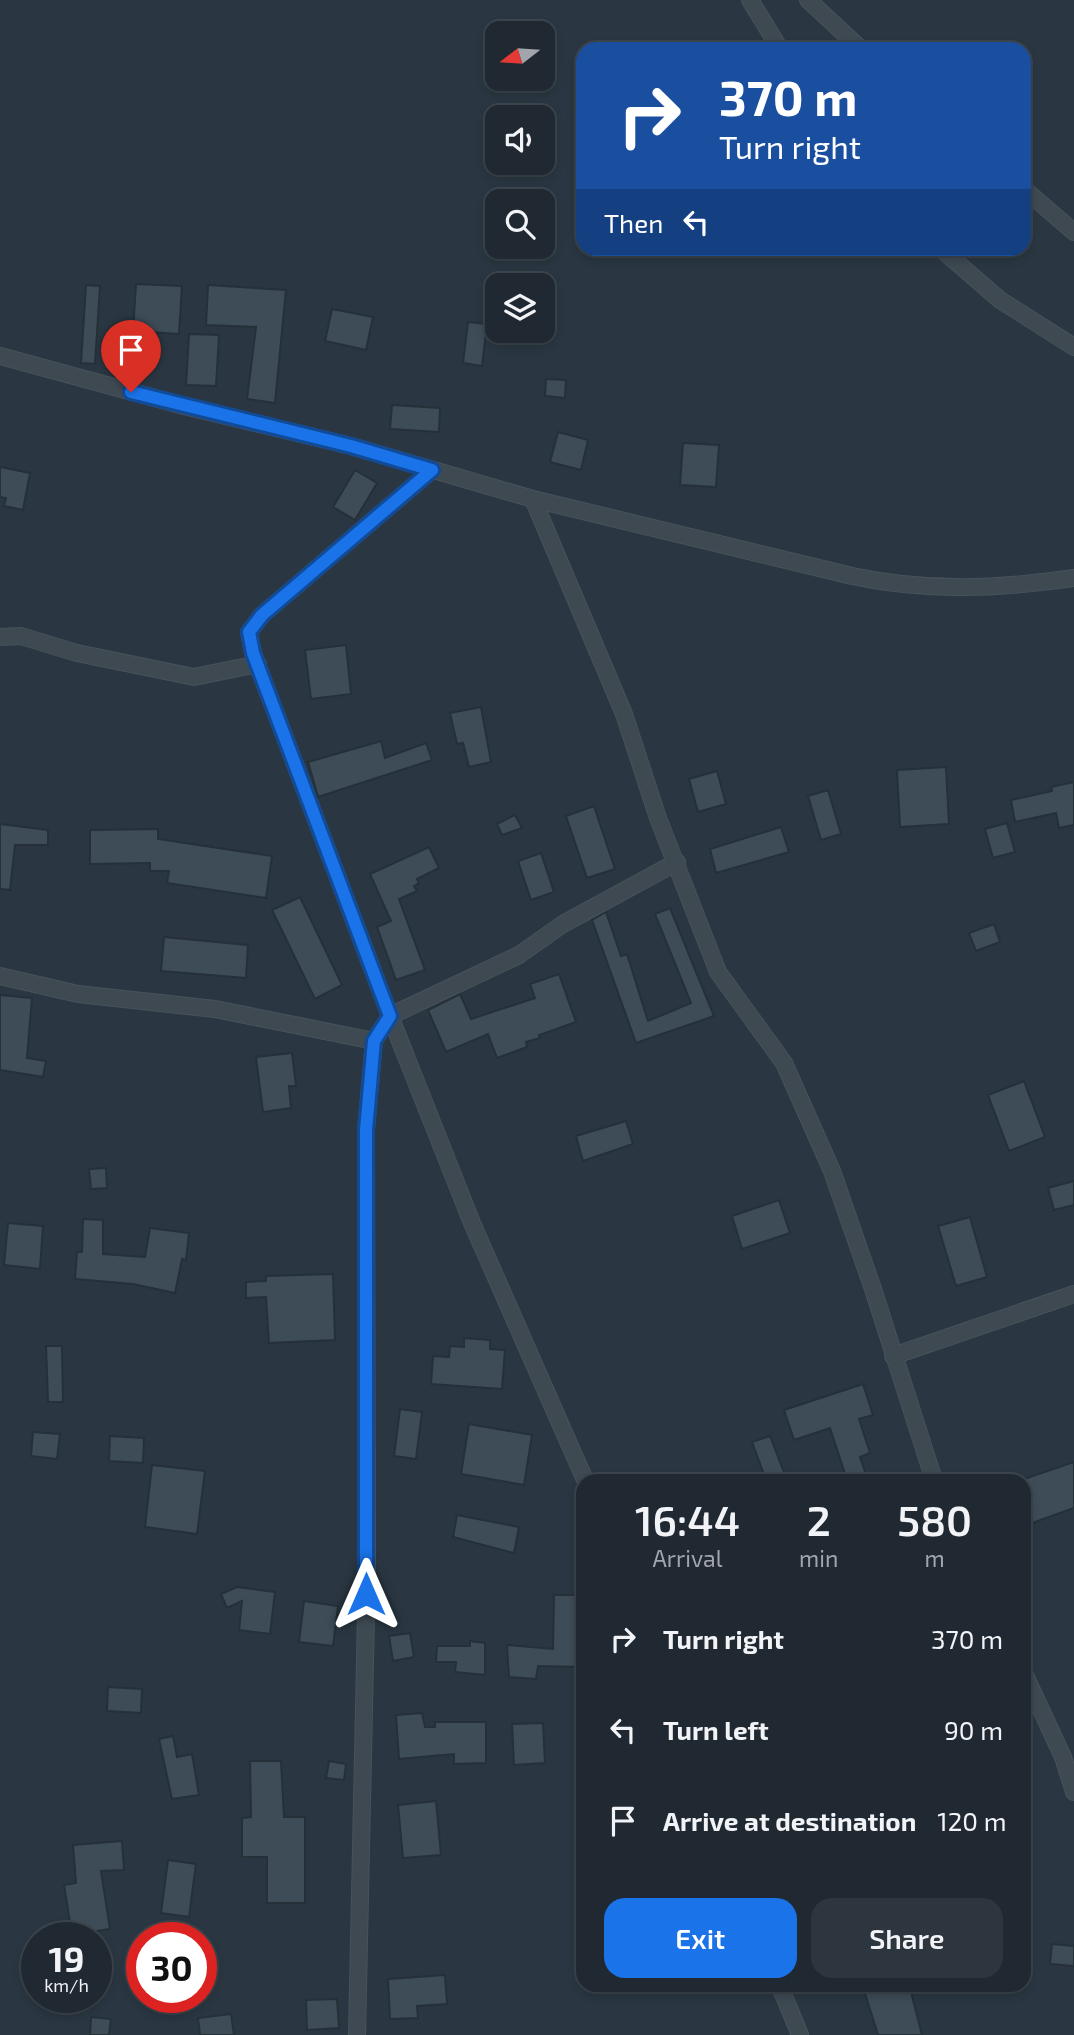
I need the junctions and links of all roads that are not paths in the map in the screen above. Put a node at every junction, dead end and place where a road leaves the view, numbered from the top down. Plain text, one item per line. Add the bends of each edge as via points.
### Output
1 (750, 0) edge
2 (807, 0) edge
3 (776, 42) edge
4 (853, 42) edge
5 (1031, 195) edge
6 (1074, 232) edge
7 (949, 256) edge
8 (1074, 347) edge
9 (0, 356) edge
10 (432, 470) junction
11 (533, 499) junction
12 (1074, 578) edge
13 (0, 637) edge
14 (258, 664) junction
15 (677, 862) junction
16 (0, 976) edge
17 (390, 1016) junction
18 (374, 1041) junction
19 (1074, 1294) edge
20 (893, 1356) junction
21 (582, 1474) edge
22 (932, 1474) edge
23 (1031, 1688) edge
24 (1074, 1791) edge
25 (782, 1992) edge
26 (357, 2035) edge
27 (800, 2035) edge

1 - 3 street
2 - 4 street
5 - 6 street
7 - 8 street via 1000,300
9 - 10 street
10 - 11 street
10 - 14 street via 262,615 249,632
11 - 12 street via 905,586 974,589
11 - 15 street via 624,714
13 - 14 street via 21,636 77,653 194,677
14 - 17 street
15 - 17 street via 564,924 519,955
15 - 20 street via 718,972 783,1063 804,1107 852,1226
16 - 18 street via 78,995 215,1009
17 - 18 street
17 - 21 street via 472,1223
18 - 26 street via 366,1130 366,1569
19 - 20 street
20 - 22 street
23 - 24 street
25 - 27 street

